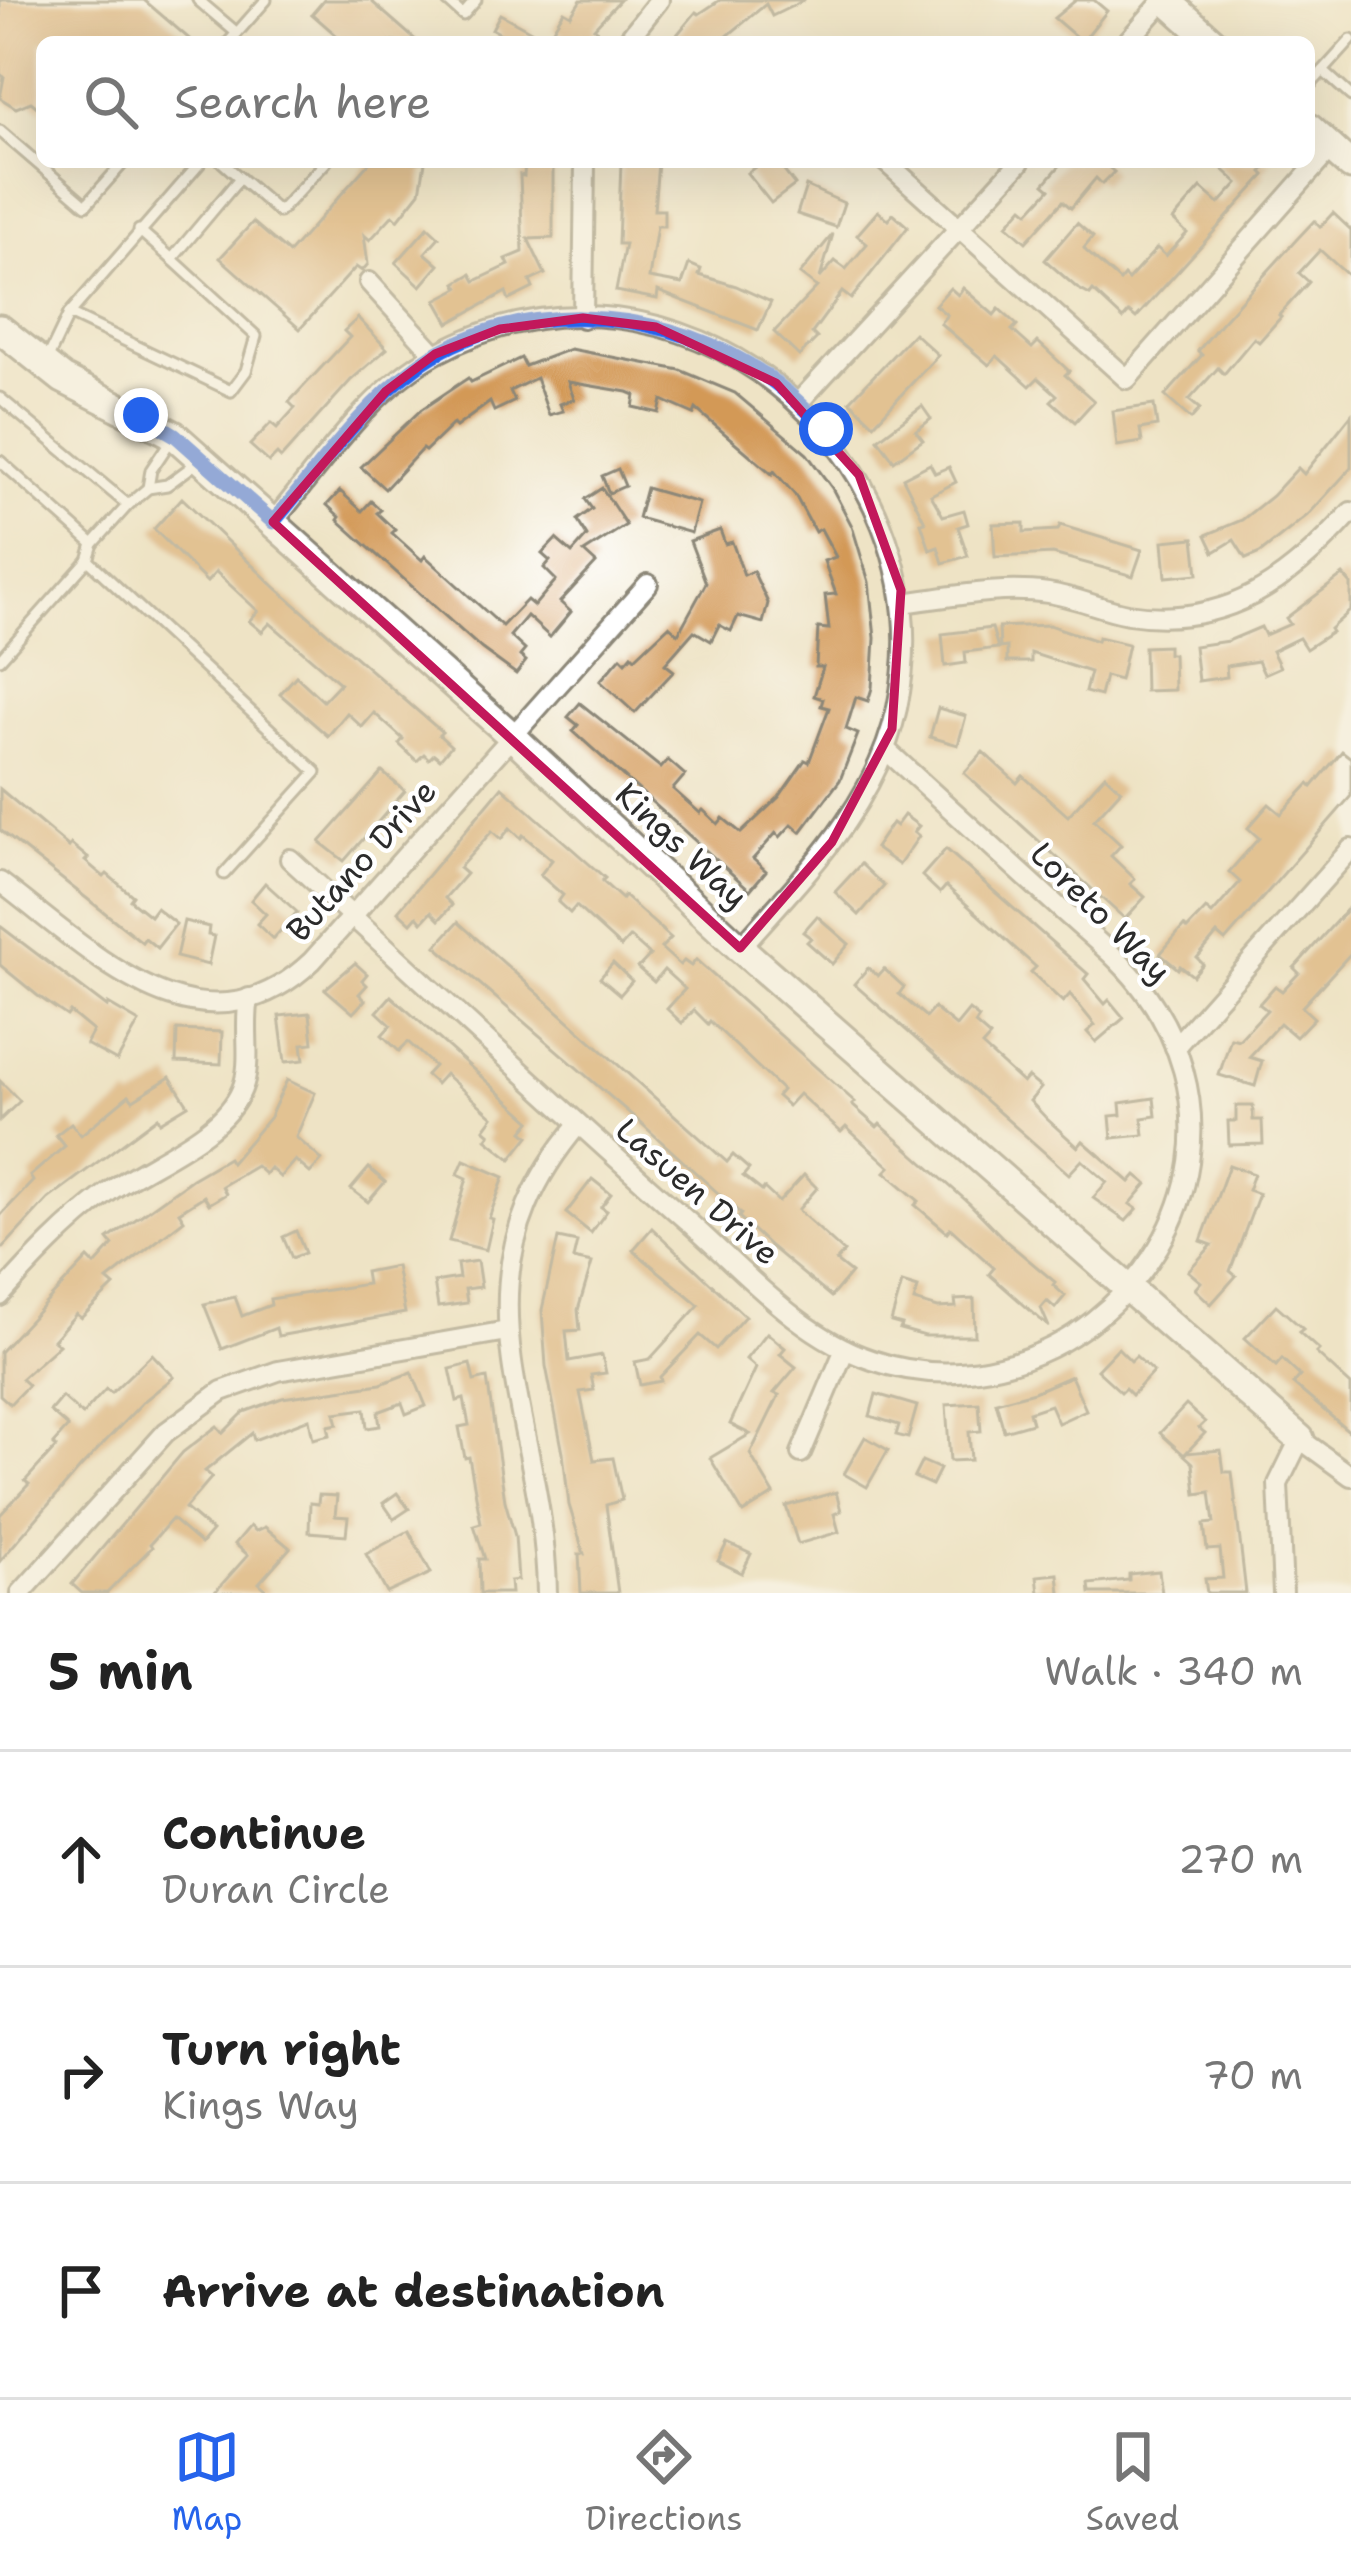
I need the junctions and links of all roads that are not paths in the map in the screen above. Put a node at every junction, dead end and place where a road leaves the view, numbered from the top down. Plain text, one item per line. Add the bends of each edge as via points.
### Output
1 (198, 0) edge
2 (266, 0) edge
3 (446, 0) edge
4 (476, 0) edge
5 (658, 0) edge
6 (1165, 0) edge
7 (231, 36) edge
8 (235, 36) edge
9 (631, 36) edge
10 (1132, 36) edge
11 (1206, 36) edge
12 (1351, 40) edge
13 (1323, 71) junction
14 (1315, 80) edge
15 (1351, 96) edge
16 (1315, 133) edge
17 (2, 136) edge
18 (1345, 159) edge
19 (36, 164) edge
20 (41, 168) edge
21 (119, 168) edge
22 (195, 168) edge
23 (229, 168) edge
24 (320, 168) edge
25 (585, 168) edge
26 (892, 168) edge
27 (1015, 168) edge
28 (240, 178) junction
29 (139, 230) junction
30 (959, 230) junction
31 (172, 259) junction
32 (369, 282) dead end
33 (69, 314) junction
34 (583, 318) junction
35 (0, 329) edge
36 (435, 354) junction
37 (43, 366) junction
38 (0, 398) edge
39 (799, 402) junction
40 (175, 435) junction
41 (202, 459) junction
42 (0, 460) edge
43 (148, 488) junction
44 (128, 505) junction
45 (1351, 512) edge
46 (273, 522) junction
47 (93, 544) junction
48 (88, 560) junction
49 (648, 584) dead end
50 (902, 603) junction
51 (0, 659) edge
52 (513, 737) junction
53 (885, 749) junction
54 (1351, 849) edge
55 (290, 859) dead end
56 (224, 874) dead end
57 (0, 882) edge
58 (352, 916) junction
59 (740, 948) junction
60 (249, 998) junction
61 (1174, 1047) junction
62 (578, 1125) junction
63 (1127, 1289) junction
64 (0, 1296) edge
65 (507, 1331) junction
66 (845, 1349) junction
67 (1300, 1439) junction
68 (801, 1453) dead end
69 (1351, 1476) edge
70 (22, 1593) edge
71 (547, 1593) edge
72 (1283, 1593) edge

1 - 7 lane
2 - 8 lane
3 - 4 lane via 463,15
5 - 9 street
6 - 10 street
6 - 11 street
12 - 13 lane
13 - 14 lane
13 - 15 lane
16 - 18 street
17 - 19 lane
18 - 30 street via 1127,379
20 - 21 lane via 86,205
22 - 29 lane
23 - 28 lane
24 - 28 lane via 279,212
25 - 34 street
26 - 30 street
27 - 30 street
28 - 31 lane
29 - 31 lane
29 - 33 lane
30 - 39 street
31 - 33 lane via 256,336 231,391
32 - 36 street
33 - 37 lane
34 - 36 street via 500,329
34 - 39 street via 688,336 748,364
35 - 37 street, Kings Way
36 - 46 street via 386,392
37 - 40 street, Kings Way
38 - 44 lane
39 - 50 street via 874,504
40 - 41 street, Kings Way
40 - 43 lane
41 - 43 lane
41 - 46 street, Kings Way
42 - 47 lane
43 - 44 lane
44 - 47 lane
45 - 50 street via 1283,579 1188,615 1132,614 1020,590
46 - 52 street, Kings Way
47 - 48 lane
48 - 51 lane
48 - 56 lane via 316,772
49 - 52 street, Butano Drive
50 - 53 street via 902,674
52 - 58 street, Butano Drive
52 - 59 street, Kings Way
53 - 59 street via 832,842
53 - 61 street, Loreto Way via 1120,964
54 - 61 street
55 - 58 street, Lasuen Drive
57 - 60 street, Butano Drive via 144,987 191,1002
58 - 60 street, Butano Drive via 304,968
58 - 62 street, Lasuen Drive
59 - 63 street, Kings Way
60 - 64 street via 246,1078 222,1119 74,1220
61 - 63 street, Loreto Way via 1191,1124 1185,1191 1170,1231
62 - 65 street via 519,1224 507,1277
62 - 66 street, Lasuen Drive via 802,1322
63 - 66 street, Lasuen Drive via 1080,1332 990,1369 917,1371
63 - 67 street, Kings Way
65 - 70 street via 278,1371 222,1391 166,1432
65 - 71 street
66 - 68 street
67 - 69 street
67 - 72 street via 1278,1484

